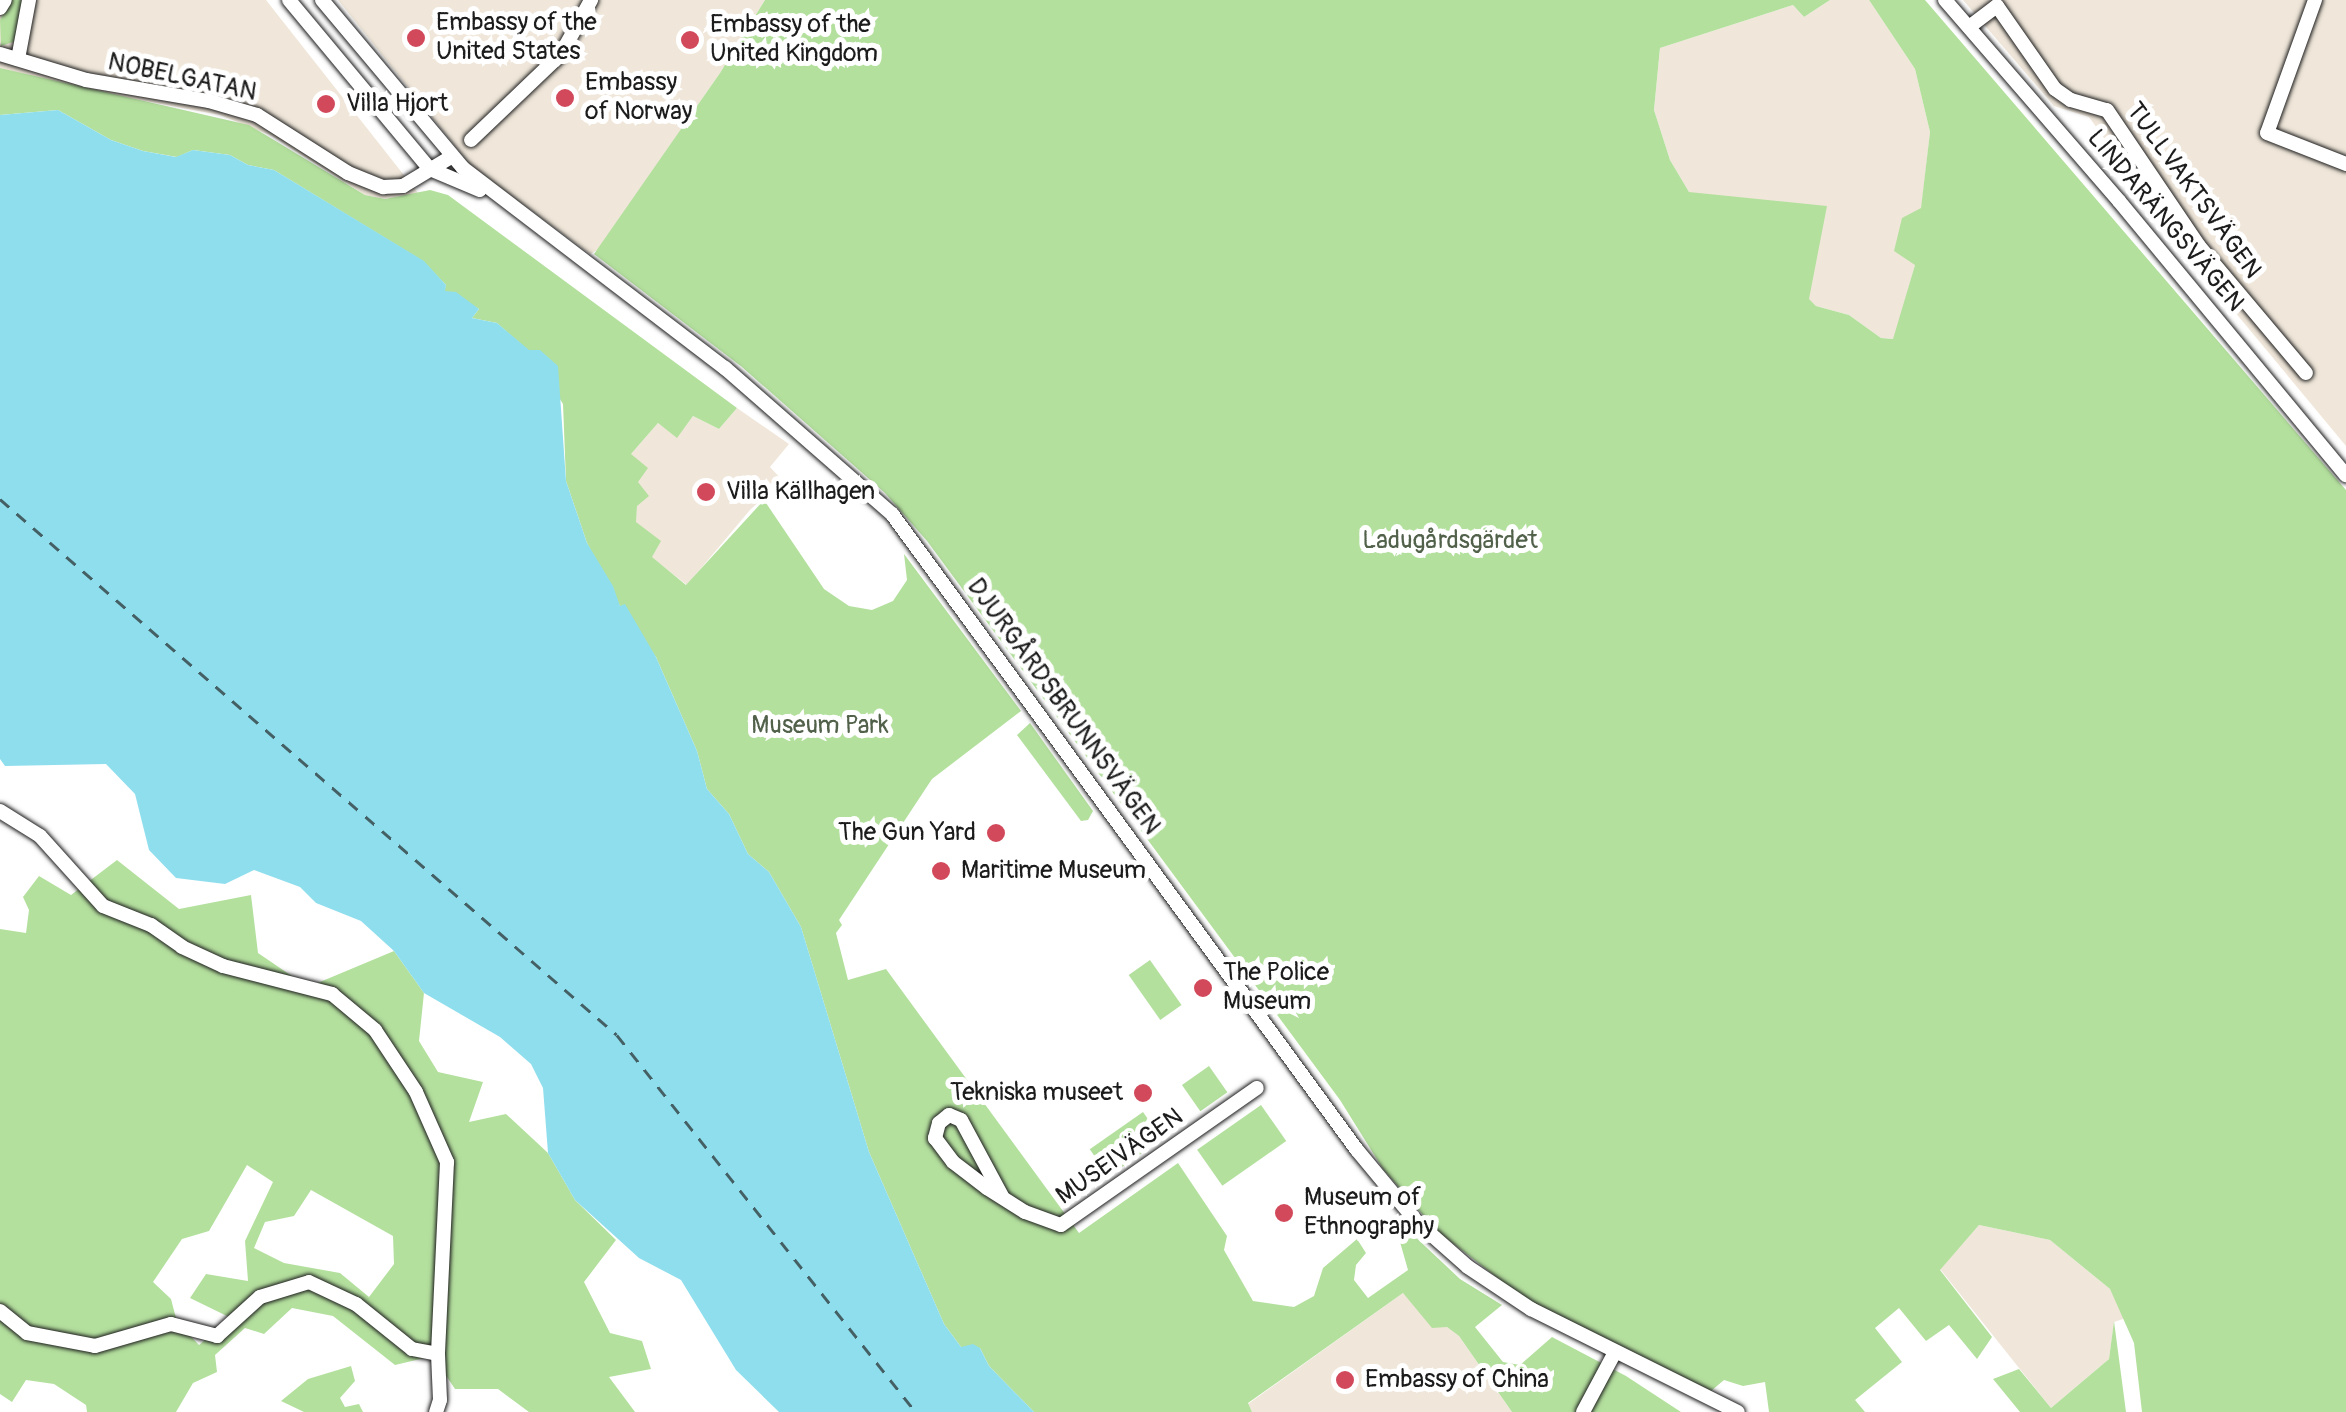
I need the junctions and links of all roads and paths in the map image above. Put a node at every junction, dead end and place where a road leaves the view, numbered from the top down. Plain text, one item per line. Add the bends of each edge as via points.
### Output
1 (5, 0) edge
2 (29, 0) edge
3 (289, 0) edge
4 (322, 0) edge
5 (591, 0) edge
6 (1945, 0) edge
7 (2315, 0) edge
8 (1995, 3) edge
9 (0, 8) edge
10 (1970, 27) junction
11 (0, 54) edge
12 (18, 59) junction
13 (471, 140) dead end
14 (451, 157) junction
15 (2346, 164) edge
16 (430, 169) junction
17 (498, 199) junction
18 (2306, 373) dead end
19 (2346, 474) edge
20 (0, 810) edge
21 (1258, 1088) dead end
22 (1002, 1196) junction
23 (0, 1311) edge
24 (1614, 1352) junction
25 (438, 1354) junction
26 (436, 1412) edge
27 (1583, 1412) edge
28 (1738, 1412) edge

1 - 9 street
2 - 12 street
3 - 16 street
4 - 14 street
5 - 13 street via 561,54
6 - 10 street, LINDARÄNGSVÄGEN
7 - 15 street via 2267,134
8 - 10 street, TULLVAKTSVÄGEN
8 - 18 street, TULLVAKTSVÄGEN via 2055,89 2107,110 2199,246
10 - 19 street, LINDARÄNGSVÄGEN
11 - 12 street, NOBELGATAN
12 - 16 street, NOBELGATAN via 256,115 373,184 403,186
14 - 16 street, NOBELGATAN
14 - 17 street
16 - 17 street
17 - 24 street, DJURGÅRDSBRUNNSVÄGEN via 725,368 892,514 1389,1191 1468,1268
20 - 25 street via 40,836 103,906 222,966 332,994 376,1030 416,1092 447,1162
21 - 22 street, MUSEIVÄGEN via 1061,1225
22 - 22 street, MUSEIVÄGEN via 953,1162 935,1138 938,1123 949,1115 961,1120
23 - 25 street via 27,1333 96,1346 171,1324 218,1336 260,1296 309,1282 356,1304 412,1349
24 - 27 street
24 - 28 street, DJURGÅRDSBRUNNSVÄGEN
25 - 26 street

